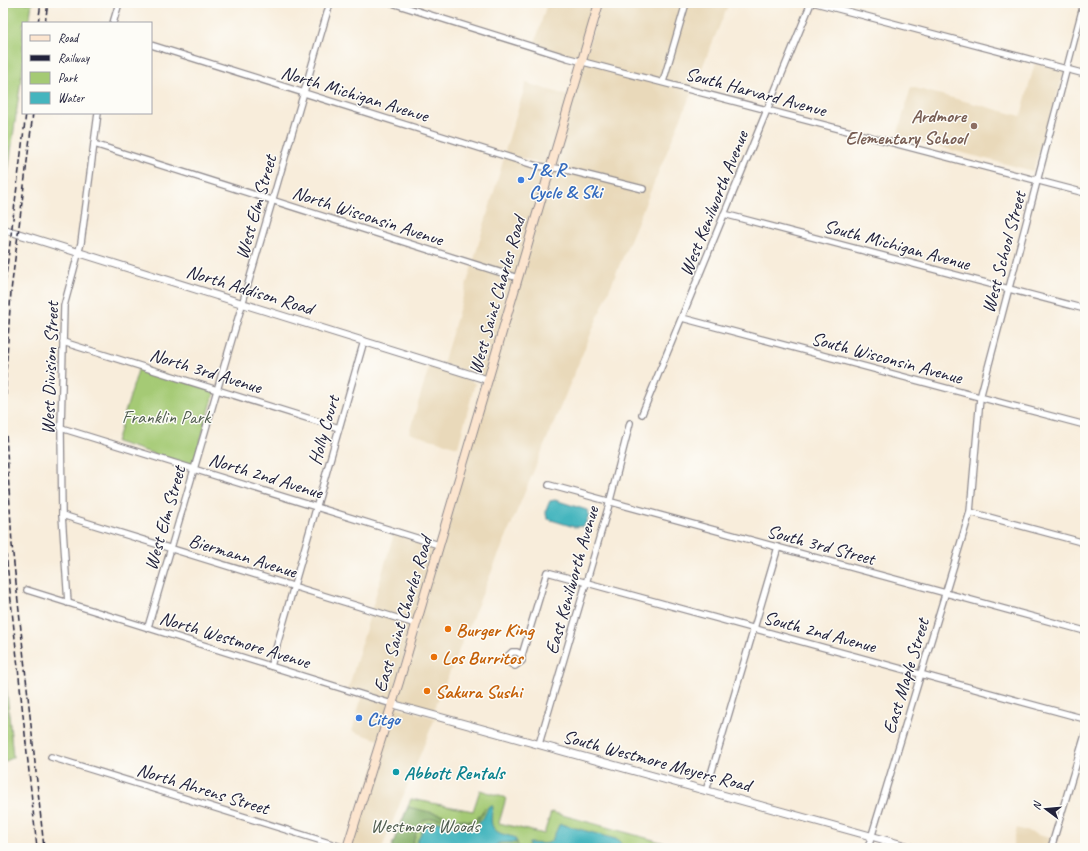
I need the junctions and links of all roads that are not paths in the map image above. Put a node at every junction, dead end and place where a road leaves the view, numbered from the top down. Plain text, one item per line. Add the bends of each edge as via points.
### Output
1 (119, 3) edge
2 (330, 3) edge
3 (392, 3) edge
4 (598, 3) edge
5 (686, 3) edge
6 (811, 3) edge
7 (816, 3) edge
8 (1084, 3) edge
9 (113, 22) edge
10 (152, 45) edge
11 (582, 61) junction
12 (1067, 69) junction
13 (1085, 74) edge
14 (663, 82) junction
15 (303, 93) junction
16 (767, 110) junction
17 (98, 114) edge
18 (94, 144) junction
19 (550, 167) junction
20 (1038, 181) junction
21 (643, 189) dead end
22 (1085, 193) edge
23 (272, 200) junction
24 (724, 214) junction
25 (3, 229) edge
26 (80, 252) junction
27 (518, 278) junction
28 (1009, 289) junction
29 (243, 303) junction
30 (1085, 309) edge
31 (682, 318) junction
32 (364, 341) junction
33 (63, 342) junction
34 (488, 380) junction
35 (218, 390) junction
36 (980, 398) junction
37 (642, 414) dead end
38 (630, 423) dead end
39 (1085, 425) edge
40 (60, 428) junction
41 (339, 428) junction
42 (472, 434) joint
43 (194, 469) junction
44 (550, 485) dead end
45 (609, 501) junction
46 (316, 507) junction
47 (970, 512) junction
48 (62, 515) junction
49 (1085, 543) edge
50 (439, 545) junction
51 (778, 547) junction
52 (171, 549) junction
53 (586, 583) junction
54 (294, 587) junction
55 (27, 590) dead end
56 (945, 594) junction
57 (68, 602) junction
58 (416, 624) junction
59 (148, 627) junction
60 (754, 629) junction
61 (1085, 631) edge
62 (522, 656) dead end
63 (271, 666) junction
64 (921, 674) junction
65 (392, 704) junction
66 (1085, 720) edge
67 (1085, 735) edge
68 (539, 744) junction
69 (51, 757) dead end
70 (706, 791) junction
71 (871, 836) junction
72 (346, 848) edge
73 (868, 848) edge
74 (914, 848) edge
75 (1051, 848) edge

1 - 9 street
2 - 15 street, West Elm Street
3 - 11 street, South Harvard Avenue
4 - 11 main road, West Saint Charles Road
5 - 14 street
6 - 16 street, West Kenilworth Avenue
7 - 12 street
8 - 12 street, West School Street
10 - 15 street, North Michigan Avenue
11 - 14 street, South Harvard Avenue
11 - 19 main road, West Saint Charles Road
12 - 13 street
12 - 20 street, West School Street
14 - 16 street, South Harvard Avenue
15 - 19 street, North Michigan Avenue via 537,166
15 - 23 street, West Elm Street
16 - 20 street, South Harvard Avenue
16 - 24 street, West Kenilworth Avenue
17 - 18 street, West Division Street
18 - 23 street, North Wisconsin Avenue
18 - 26 street, West Division Street
19 - 21 street
19 - 27 main road, West Saint Charles Road
20 - 22 street, South Harvard Avenue
20 - 28 street, West School Street
23 - 27 street, North Wisconsin Avenue
23 - 29 street, West Elm Street
24 - 28 street, South Michigan Avenue
24 - 31 street, West Kenilworth Avenue
25 - 26 street, North Addison Road
26 - 29 street, North Addison Road
26 - 33 street, West Division Street via 64,306
27 - 34 main road, West Saint Charles Road
28 - 30 street, South Michigan Avenue
28 - 36 street, West School Street
29 - 32 street, North Addison Road
29 - 35 street, West Elm Street
31 - 36 street, South Wisconsin Avenue
31 - 37 street, West Kenilworth Avenue
32 - 34 street, North Addison Road
32 - 41 street, Holly Court
33 - 35 street, North 3rd Avenue
33 - 40 street, West Division Street
34 - 42 main road, West Saint Charles Road
35 - 41 street, North 3rd Avenue
35 - 43 street, West Elm Street
36 - 39 street, South Wisconsin Avenue
36 - 47 street, West School Street
38 - 45 street, East Kenilworth Avenue
40 - 43 street, North 2nd Avenue
40 - 48 street, West Division Street
41 - 46 street, Holly Court
42 - 50 main road, East Saint Charles Road
43 - 46 street, North 2nd Avenue
43 - 52 street, West Elm Street
44 - 45 street, South 3rd Street
45 - 51 street, South 3rd Street
45 - 53 street, East Kenilworth Avenue
46 - 50 street, North 2nd Avenue
46 - 54 street, Holly Court
47 - 49 street
47 - 56 street, East Maple Street
48 - 52 street, Biermann Avenue
48 - 57 street, West Division Street
50 - 58 main road, East Saint Charles Road
51 - 56 street, South 3rd Street
51 - 60 street
52 - 54 street, Biermann Avenue
52 - 59 street, West Elm Street
53 - 60 street, South 2nd Avenue
53 - 62 street, South 2nd Avenue via 547,572
53 - 68 street, East Kenilworth Avenue
54 - 58 street, Biermann Avenue
54 - 63 street, Holly Court
55 - 57 street, North Westmore Avenue
56 - 61 street, South 3rd Street
56 - 64 street, East Maple Street
57 - 59 street, North Westmore Avenue
58 - 65 main road, East Saint Charles Road
59 - 63 street, North Westmore Avenue
60 - 64 street, South 2nd Avenue
60 - 70 street
63 - 65 street, North Westmore Avenue
64 - 66 street, South 2nd Avenue
64 - 71 street, East Maple Street
65 - 68 street, South Westmore Meyers Road
65 - 72 main road, East Saint Charles Road
67 - 75 street
68 - 70 street, South Westmore Meyers Road
69 - 72 street, North Ahrens Street
70 - 71 street, South Westmore Meyers Road
71 - 73 street, East Maple Street
71 - 74 street, South Westmore Meyers Road

